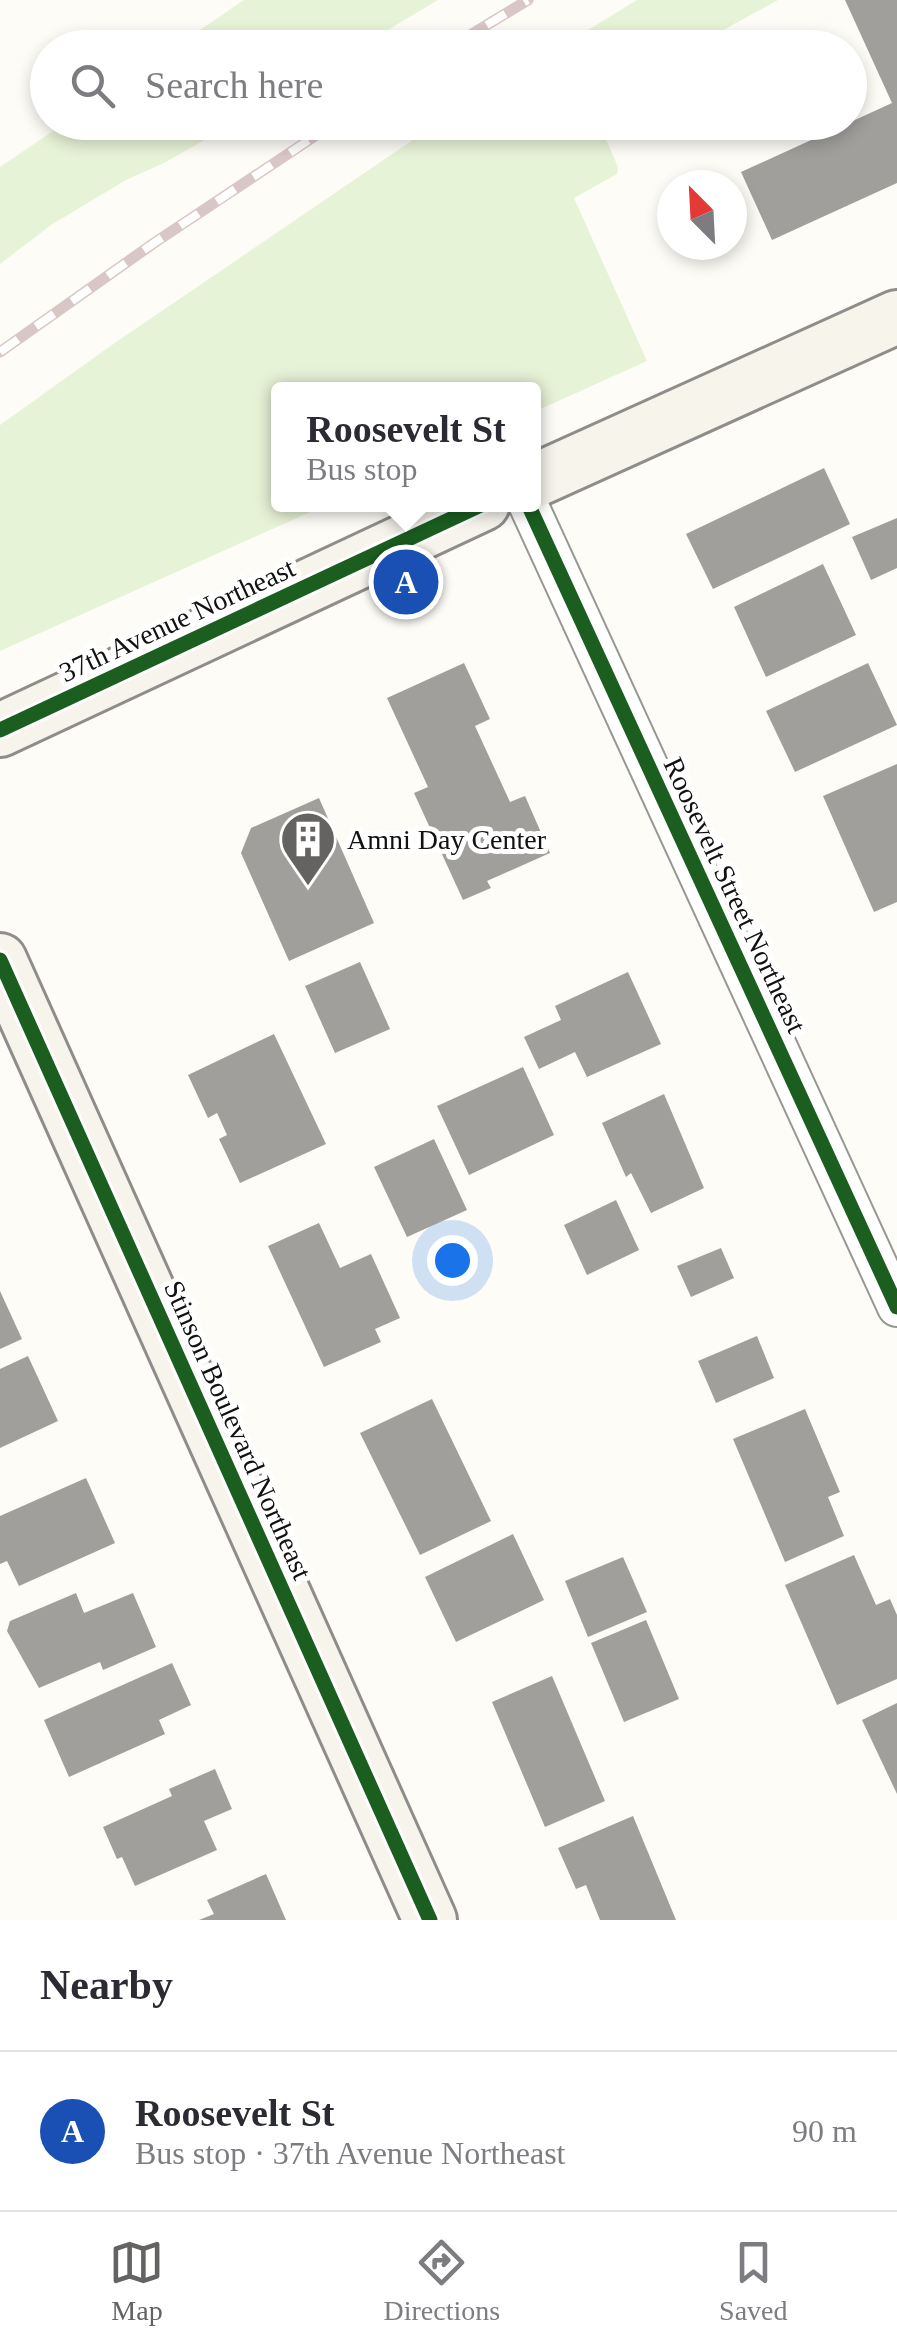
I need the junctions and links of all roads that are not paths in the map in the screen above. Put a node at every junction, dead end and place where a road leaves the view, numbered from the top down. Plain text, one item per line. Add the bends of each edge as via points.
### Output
1 (897, 316) edge
2 (541, 478) edge
3 (466, 512) edge
4 (532, 512) edge
5 (0, 730) edge
6 (0, 960) edge
7 (897, 1307) edge
8 (430, 1920) edge

1 - 2 street
3 - 5 street, 37th Avenue Northeast
4 - 7 street, Roosevelt Street Northeast
6 - 8 street, Stinson Boulevard Northeast

